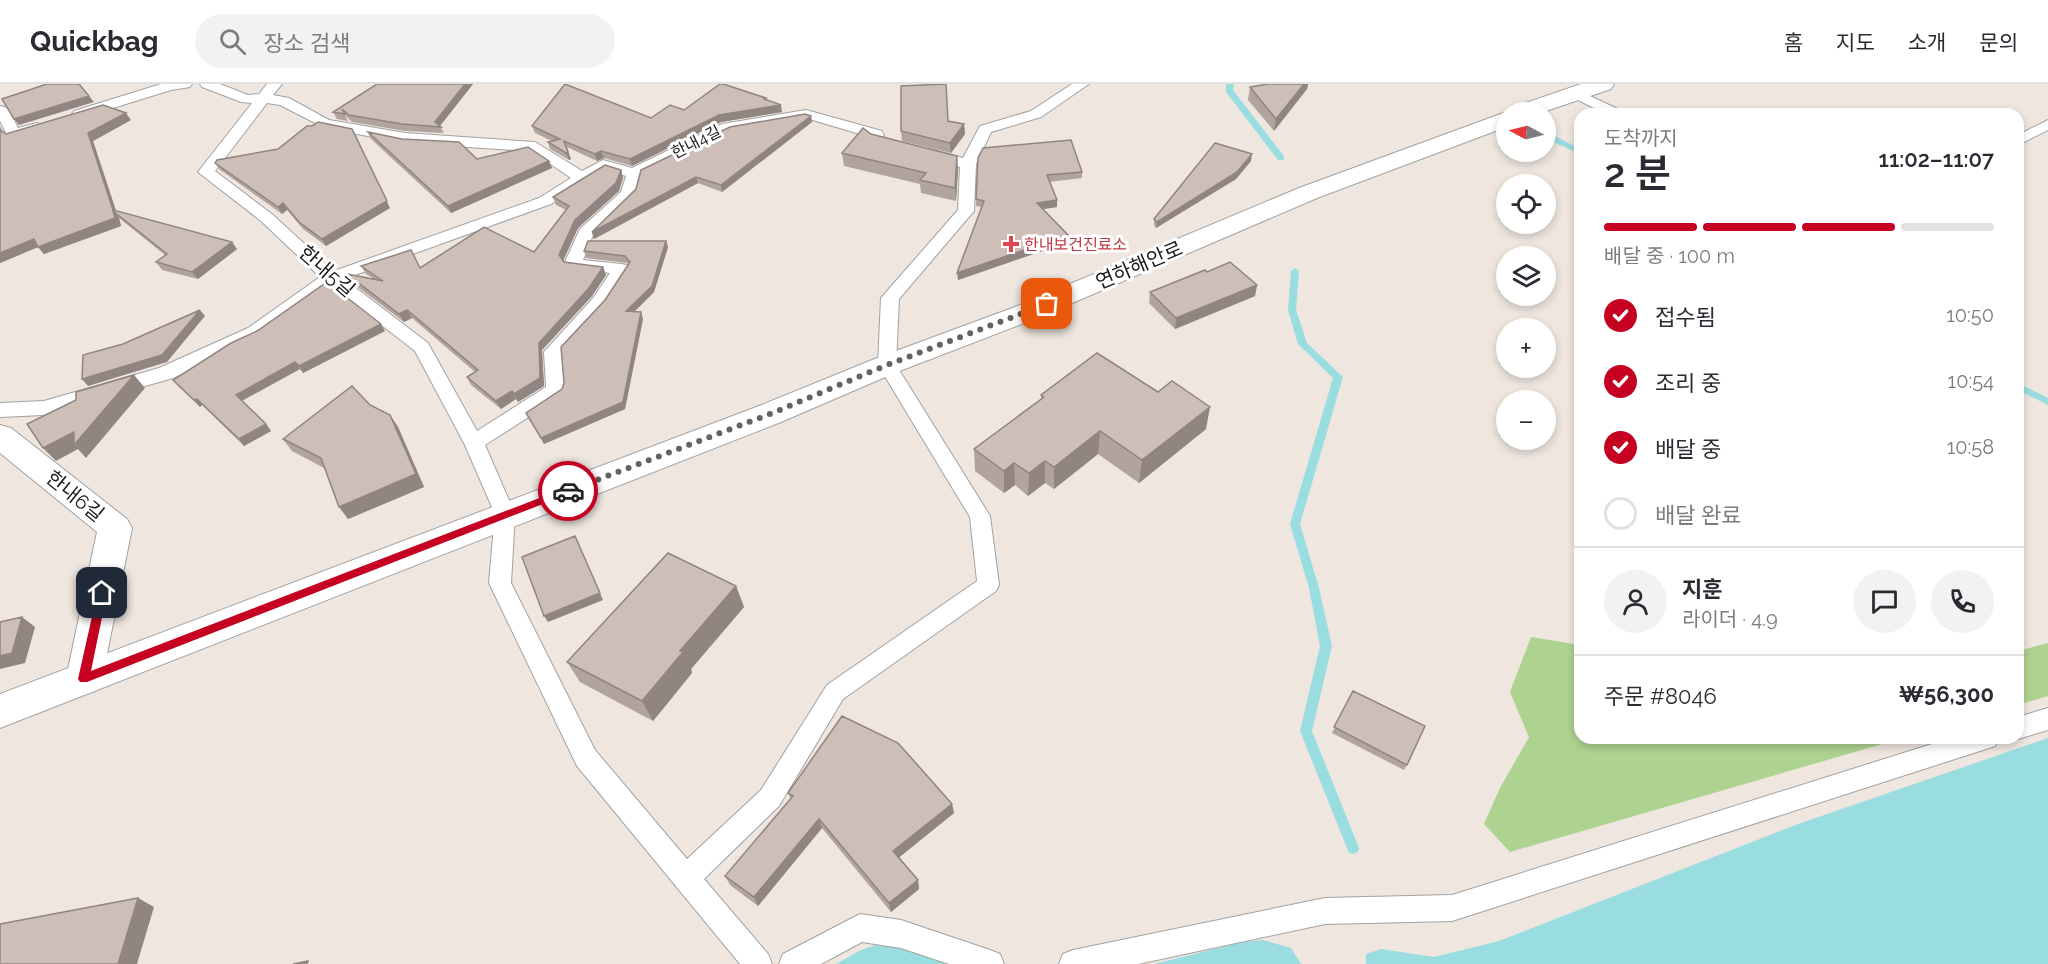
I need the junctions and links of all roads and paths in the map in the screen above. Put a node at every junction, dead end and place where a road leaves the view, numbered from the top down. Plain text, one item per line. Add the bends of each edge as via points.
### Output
1 (185, 84) edge
2 (207, 84) edge
3 (276, 84) edge
4 (1082, 84) edge
5 (1603, 84) edge
6 (1575, 93) junction
7 (263, 98) junction
8 (1550, 102) edge
9 (1605, 108) edge
10 (0, 110) edge
11 (69, 117) edge
12 (1496, 123) edge
13 (47, 124) edge
14 (2048, 124) edge
15 (2024, 138) edge
16 (968, 164) junction
17 (634, 173) junction
18 (582, 178) junction
19 (331, 278) junction
20 (887, 365) junction
21 (0, 410) edge
22 (0, 436) edge
23 (474, 443) junction
24 (505, 514) junction
25 (84, 679) junction
26 (0, 711) edge
27 (2048, 719) edge
28 (2024, 726) edge
29 (1967, 744) edge
30 (686, 878) junction
31 (758, 964) edge
32 (793, 964) edge
33 (990, 964) edge
34 (1073, 964) edge

1 - 11 lane
2 - 7 lane via 246,99
3 - 7 lane
4 - 16 lane via 1036,114 986,129
5 - 6 street
6 - 8 street
6 - 9 lane
7 - 18 lane via 284,101 325,124 405,138 535,147
7 - 19 lane, 한내5길 via 206,172 267,218
10 - 13 lane via 13,134
12 - 20 street, 연하해안로 via 1308,193 1025,313
14 - 15 lane
16 - 17 lane, 한내4길 via 878,142 877,134 806,114 727,127
16 - 20 lane via 966,211 890,298
17 - 18 lane via 603,165
17 - 23 lane via 629,194 586,233 573,264 621,269 600,301 553,352 556,390
18 - 19 lane via 545,201
19 - 21 lane via 254,332 166,373 45,408
19 - 23 lane, 한내5길 via 422,347
20 - 24 street, 연하해안로
20 - 30 lane via 980,516 988,585 834,692 770,798
22 - 25 street, 한내6길 via 115,528
23 - 24 lane, 한내5길
24 - 25 street, 연하해안로
24 - 30 lane via 500,583 586,758
25 - 26 street, 연하해안로
27 - 28 lane
29 - 34 lane via 1452,908 1325,911
30 - 31 lane
32 - 33 lane via 860,928 902,934

